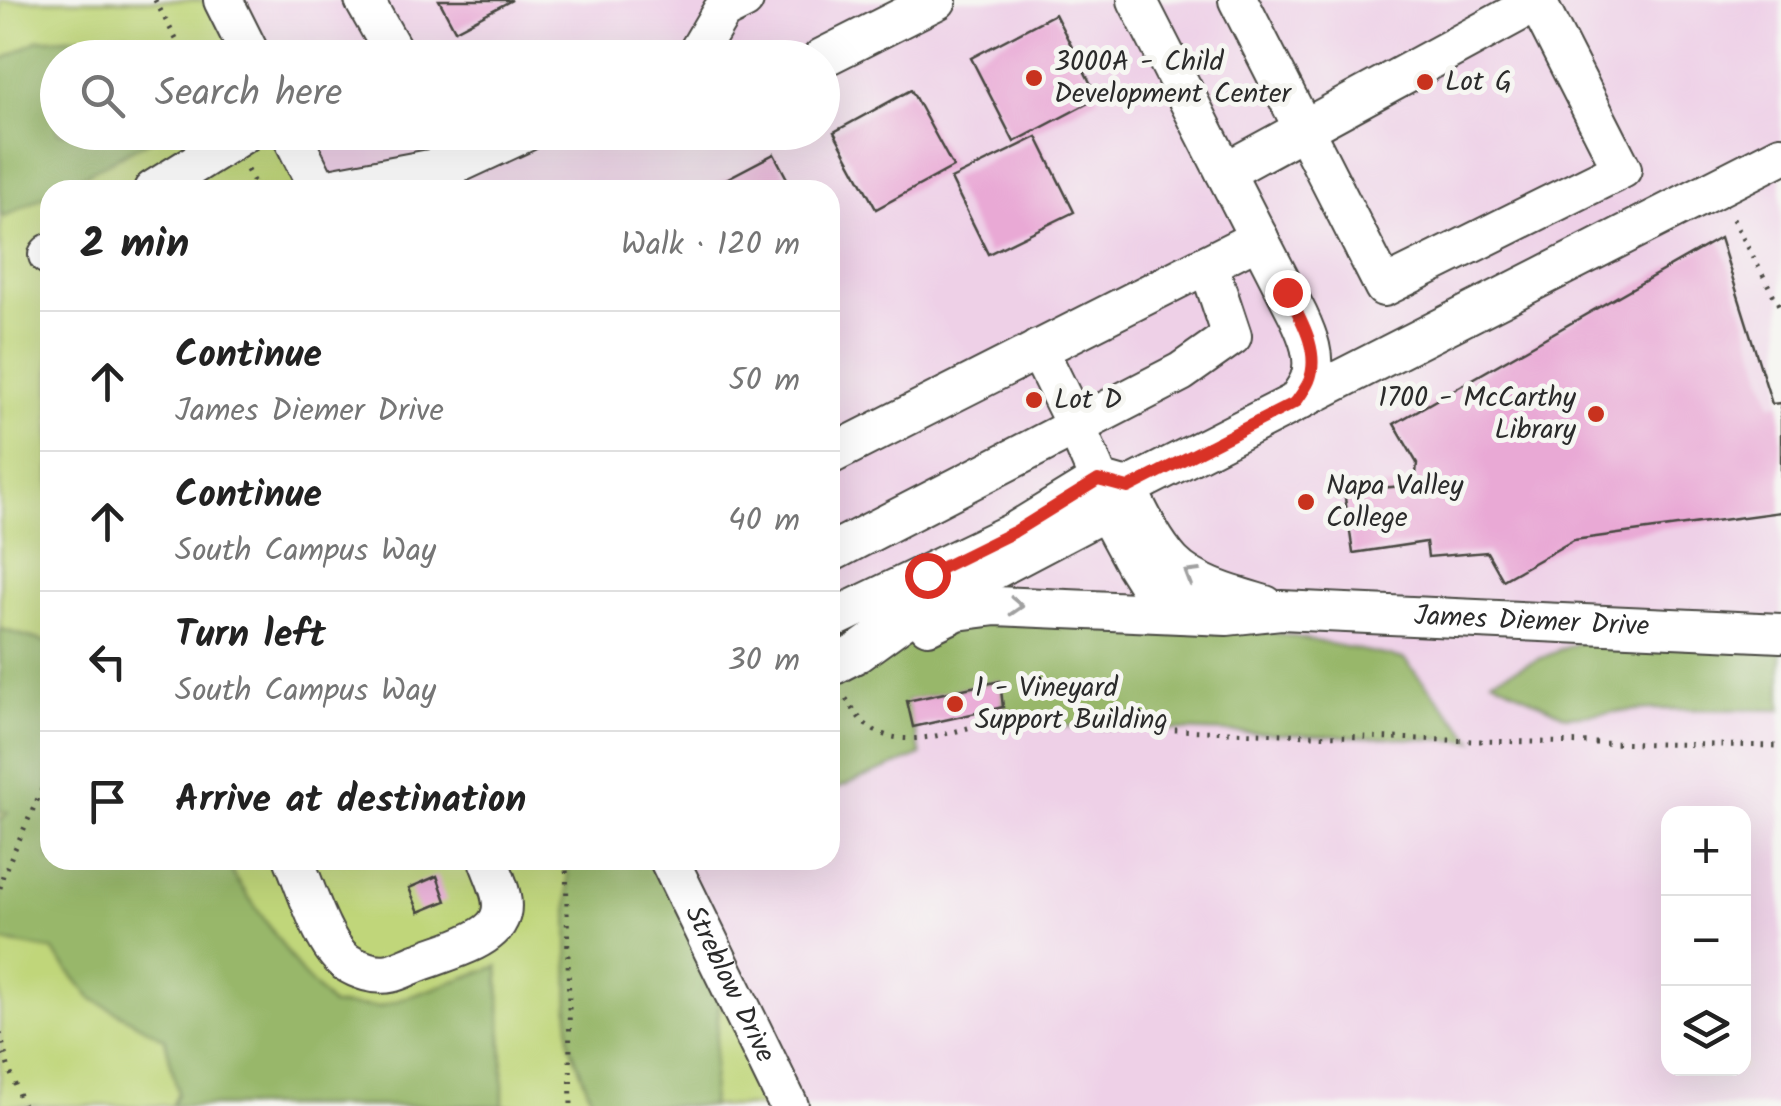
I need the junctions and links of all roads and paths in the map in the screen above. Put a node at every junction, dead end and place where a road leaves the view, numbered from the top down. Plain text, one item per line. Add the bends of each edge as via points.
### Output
1 (155, 0) edge
2 (222, 0) edge
3 (364, 0) edge
4 (744, 0) edge
5 (936, 0) edge
6 (1137, 0) edge
7 (1238, 0) edge
8 (1536, 1) edge
9 (176, 40) edge
10 (243, 40) edge
11 (387, 40) edge
12 (706, 40) edge
13 (840, 49) edge
14 (1304, 128) junction
15 (217, 150) edge
16 (299, 150) edge
17 (442, 150) edge
18 (1781, 155) edge
19 (1225, 172) junction
20 (169, 180) edge
21 (314, 180) edge
22 (350, 180) edge
23 (1717, 188) junction
24 (1259, 238) junction
25 (1208, 264) junction
26 (1781, 309) edge
27 (1038, 349) junction
28 (1296, 402) junction
29 (1076, 426) junction
30 (840, 449) edge
31 (1111, 493) junction
32 (840, 548) edge
33 (1281, 610) junction
34 (1182, 614) junction
35 (840, 615) edge
36 (1777, 630) edge
37 (843, 671) edge
38 (1781, 746) edge
39 (40, 793) edge
40 (298, 870) edge
41 (492, 870) edge
42 (566, 870) edge
43 (674, 870) edge
44 (0, 888) edge
45 (0, 1033) edge
46 (23, 1106) edge
47 (572, 1106) edge
48 (789, 1106) edge

1 - 9 path
2 - 10 street
3 - 11 street
4 - 12 street via 722,11
5 - 13 street
6 - 19 street
7 - 14 street
8 - 14 street
8 - 14 street via 1622,169 1384,287
14 - 19 street
15 - 20 street
16 - 21 street
17 - 22 street
18 - 23 street
19 - 24 street
23 - 26 path
23 - 28 street
24 - 25 street
24 - 28 street via 1308,337 1310,380
25 - 27 street
25 - 29 street via 1232,336 1181,372
27 - 29 street
27 - 30 street
28 - 31 street
29 - 31 street
29 - 32 street
33 -> 31 street, James Diemer Drive via 1214,589 1175,566
31 - 34 street via 1134,564 1154,595
31 - 35 street
31 - 37 street via 914,612
33 - 34 street, James Diemer Drive
33 - 36 street, James Diemer Drive
37 -> 34 street, James Diemer Drive via 957,611 996,606
37 - 38 path via 863,722 900,738 986,723
39 - 44 path
40 - 41 street via 342,960 389,973 492,930 502,907
42 - 47 path
43 - 48 street, Streblow Drive
45 - 46 path

